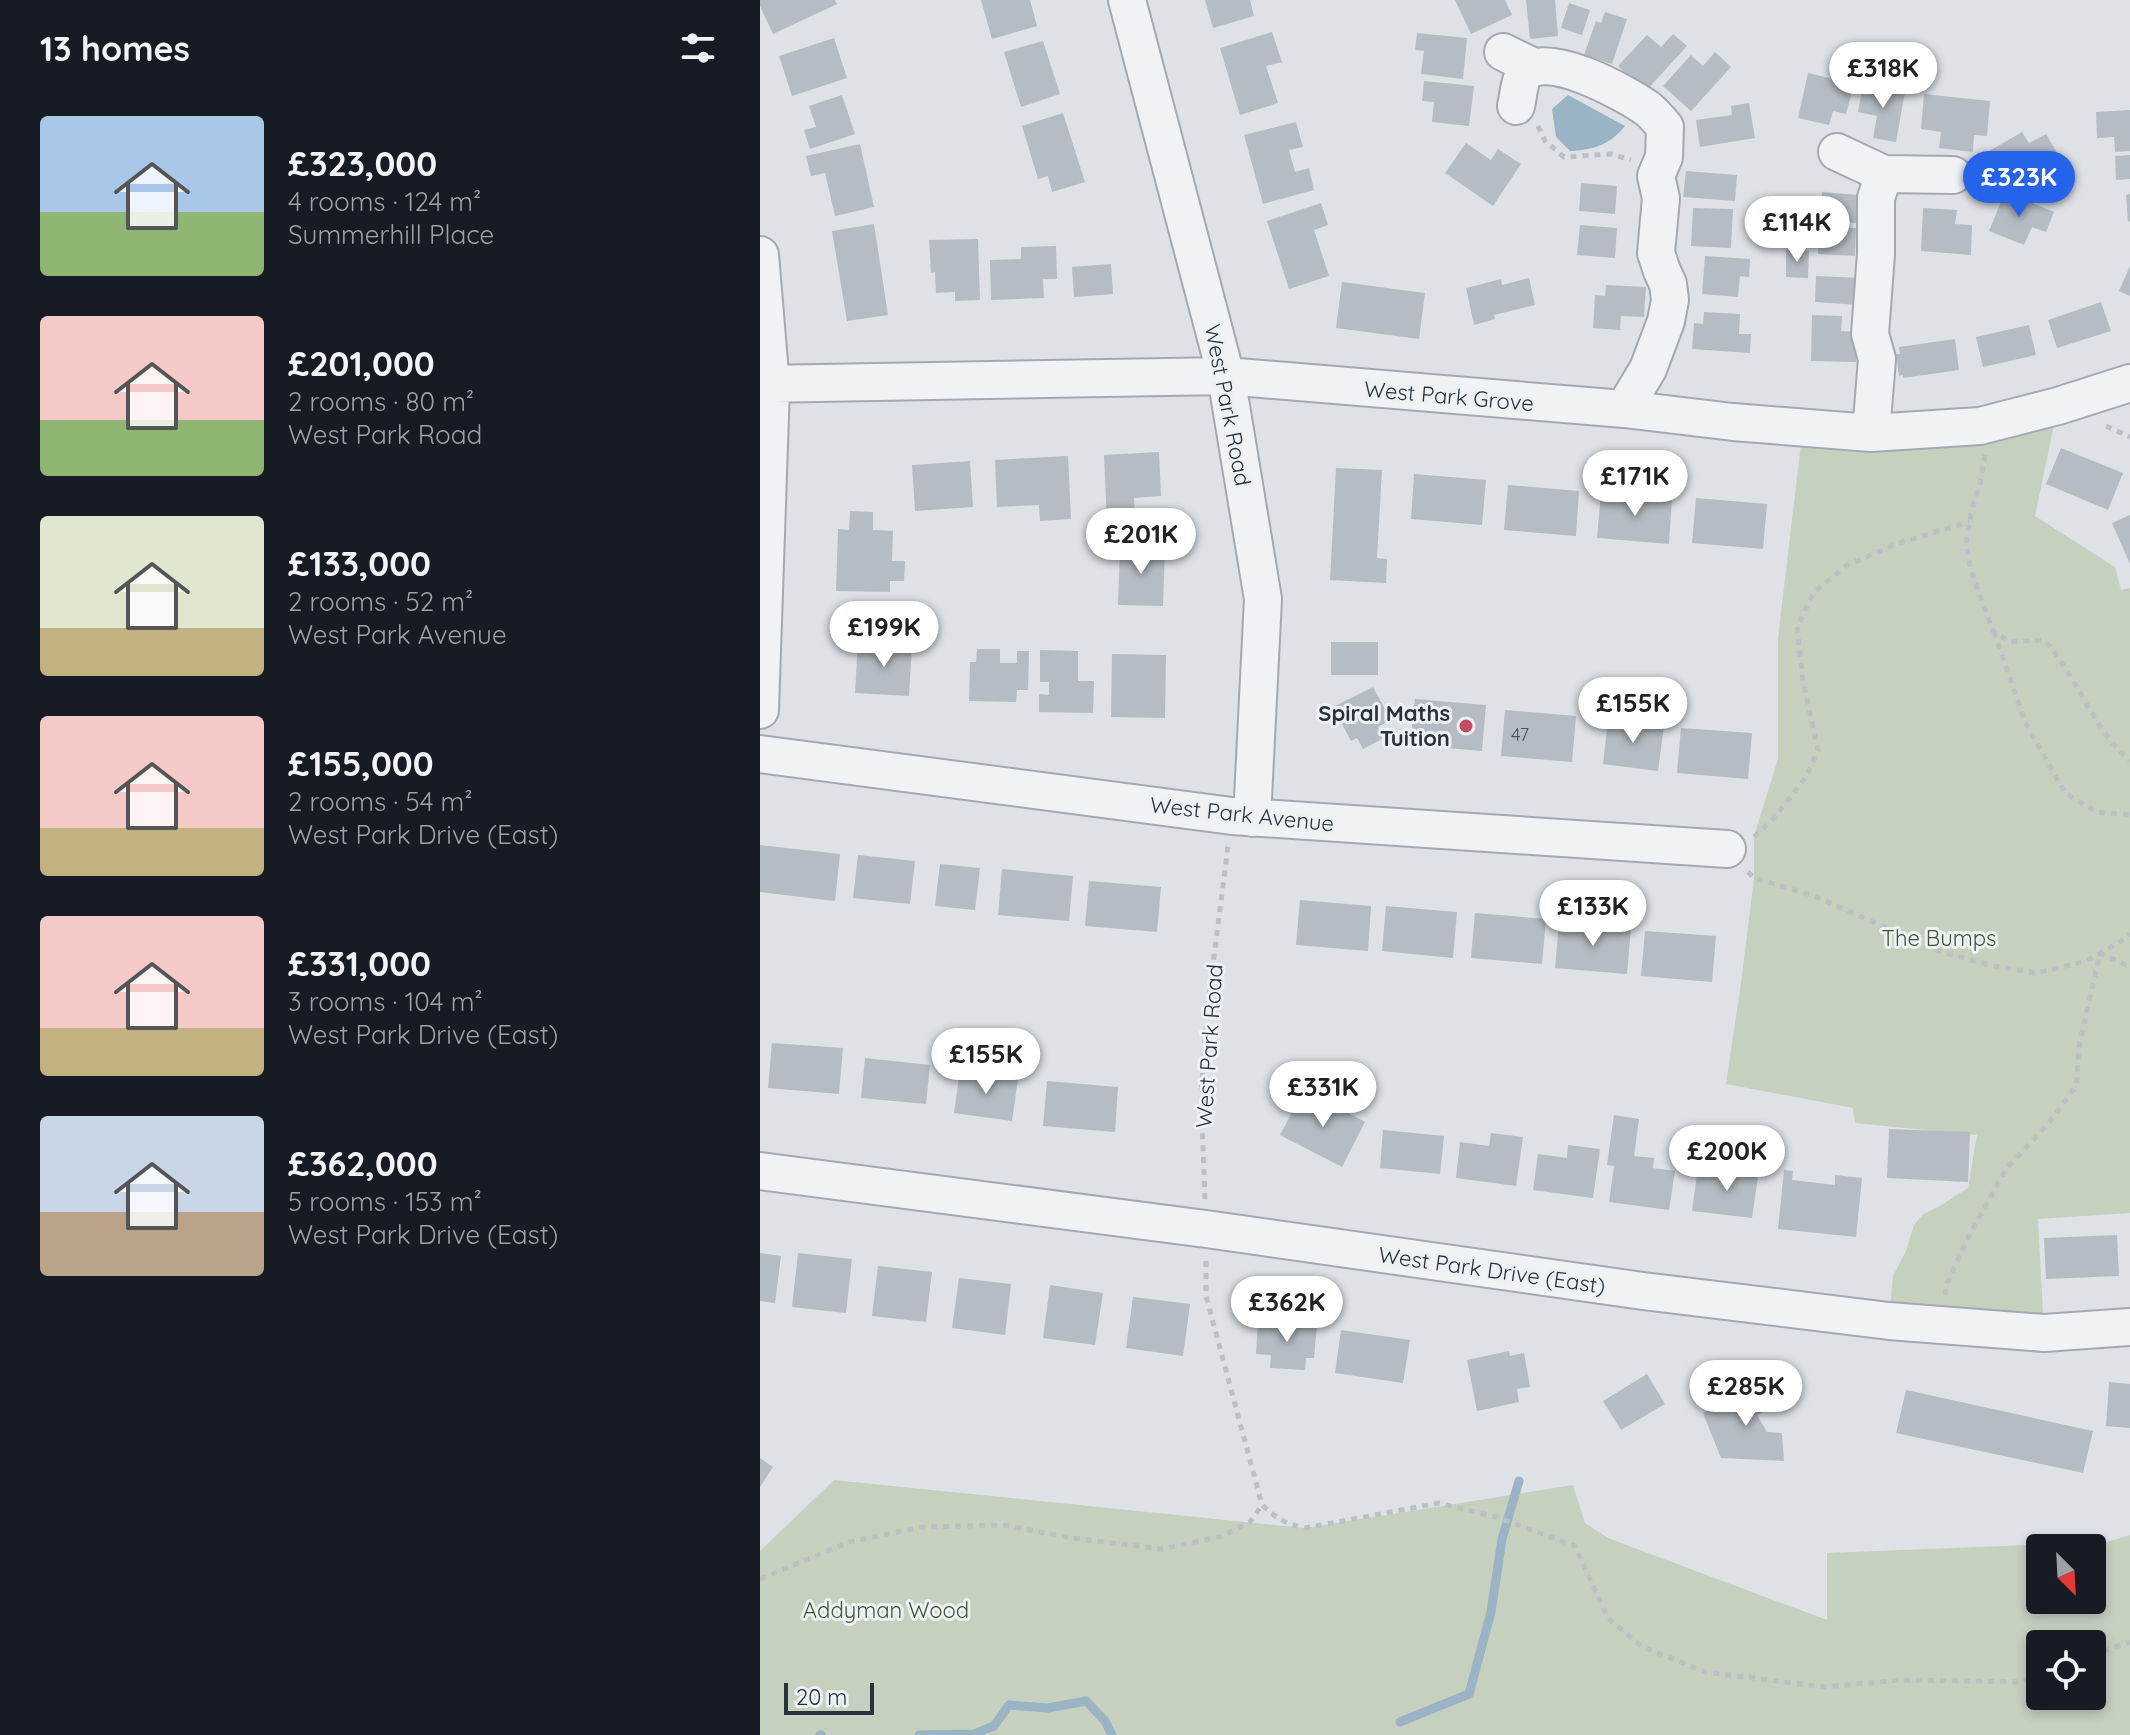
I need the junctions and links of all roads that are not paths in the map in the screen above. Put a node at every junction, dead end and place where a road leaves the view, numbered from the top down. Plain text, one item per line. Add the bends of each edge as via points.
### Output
1 (1127, 0) edge
2 (1524, 110) road end
3 (1837, 152) dead end
4 (1884, 174) junction
5 (1953, 175) dead end
6 (760, 255) edge
7 (1226, 376) junction
8 (2130, 383) edge
9 (766, 385) edge
10 (1624, 409) junction
11 (1871, 433) junction
12 (760, 710) edge
13 (760, 754) edge
14 (1242, 817) junction
15 (1747, 850) road end
16 (760, 1171) edge
17 (2130, 1327) edge

1 - 7 street, West Park Road
2 - 10 street via 1519,59 1559,66 1608,86 1647,109 1665,127 1664,157 1656,176 1661,198 1656,253 1670,300 1648,369
3 - 4 street
4 - 5 street
4 - 11 street via 1876,198 1870,334 1877,359
6 - 9 street
7 - 9 street, West Park Grove
7 - 10 street, West Park Grove
7 - 14 street, West Park Road via 1263,599
8 - 11 street, West Park Grove via 1980,426
9 - 12 street
10 - 11 street, West Park Grove
13 - 14 street, West Park Avenue
14 - 15 street, West Park Avenue
16 - 17 street, West Park Drive (East) via 1940,1326 2044,1333

